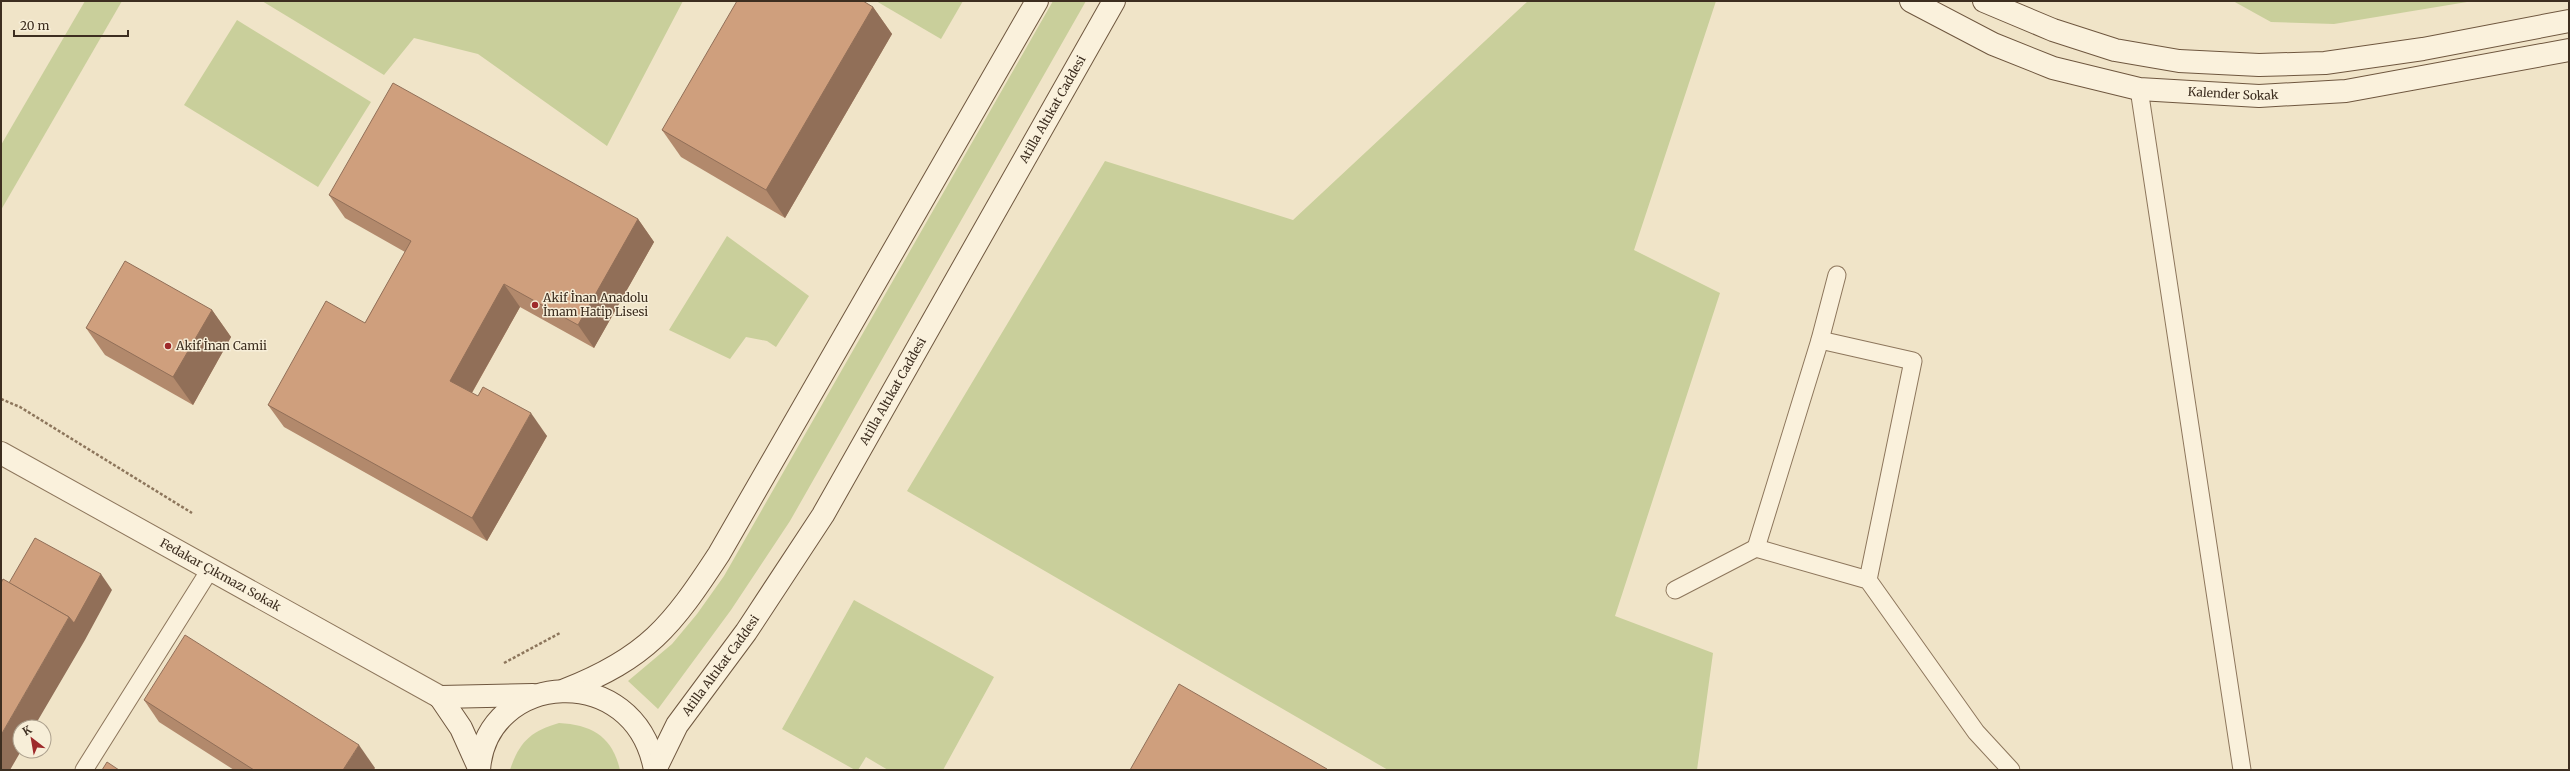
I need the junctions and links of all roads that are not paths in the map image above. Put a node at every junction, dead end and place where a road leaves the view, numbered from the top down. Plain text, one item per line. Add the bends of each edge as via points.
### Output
1 (1037, 1) edge
2 (1114, 1) edge
3 (1911, 1) edge
4 (1984, 1) edge
5 (2569, 21) edge
6 (2569, 50) edge
7 (2139, 89) junction
8 (1837, 274) dead end
9 (1820, 340) junction
10 (3, 458) edge
11 (1756, 548) junction
12 (211, 568) junction
13 (1868, 580) junction
14 (1675, 590) dead end
15 (565, 690) junction
16 (537, 695) junction
17 (440, 697) junction
18 (479, 769) edge
19 (84, 770) edge
20 (655, 770) edge
21 (2011, 770) edge
22 (2242, 770) edge

1 - 15 street via 719,554 687,603 646,647 597,678
2 - 20 street, Atilla Altıkat Caddesi via 823,515 759,613 677,725
3 - 7 street, Kalender Sokak via 1993,44 2053,68
4 - 5 street via 2053,30 2115,50 2179,60 2259,65 2325,63 2415,50
6 - 7 street, Kalender Sokak via 2346,91 2258,96
7 - 22 lane
8 - 9 lane
9 - 11 lane
9 - 13 lane via 1913,361
10 - 12 street, Fedakar Çıkmazı Sokak
11 - 13 lane
11 - 14 lane
12 - 17 street, Fedakar Çıkmazı Sokak
12 - 19 lane
13 - 21 lane via 1976,732
15 - 16 street
15 - 20 street via 595,695 627,714 642,731
16 - 17 street
16 - 18 street via 512,709 493,729
17 - 18 street via 461,728

